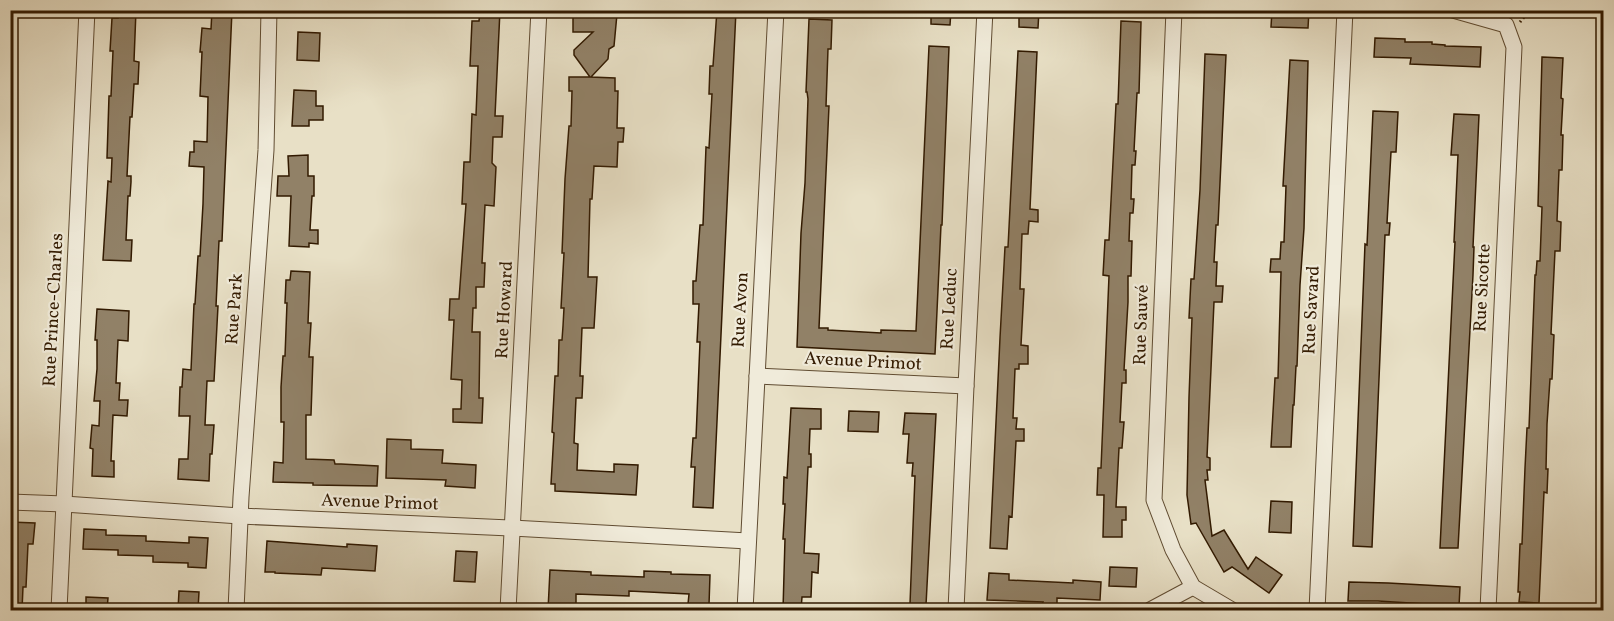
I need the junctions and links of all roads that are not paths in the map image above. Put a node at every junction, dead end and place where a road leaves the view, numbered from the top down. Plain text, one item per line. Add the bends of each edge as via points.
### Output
1 (87, 10) edge
2 (269, 10) edge
3 (539, 10) edge
4 (776, 10) edge
5 (986, 10) edge
6 (1174, 10) edge
7 (1345, 10) edge
8 (1453, 10) edge
9 (757, 376) junction
10 (966, 386) junction
11 (10, 502) edge
12 (64, 504) junction
13 (240, 516) junction
14 (512, 528) junction
15 (747, 541) junction
16 (1193, 587) junction
17 (59, 610) edge
18 (236, 610) edge
19 (508, 610) edge
20 (745, 610) edge
21 (956, 610) edge
22 (1150, 610) edge
23 (1233, 610) edge
24 (1317, 610) edge
25 (1488, 610) edge

1 - 12 street, Rue Prince-Charles
2 - 13 street, Rue Park via 266,150
3 - 14 street, Rue Howard
4 - 9 street, Rue Avon
5 - 10 street, Rue Leduc
6 - 16 street, Rue Sauvé via 1154,501
7 - 24 street, Rue Savard
8 - 25 street, Rue Sicotte via 1506,24 1514,47
9 - 10 street, Avenue Primot
9 - 15 street, Rue Avon
10 - 21 street, Rue Leduc
11 - 12 street, Avenue Primot
12 - 13 street, Avenue Primot
12 - 17 street, Rue Prince-Charles
13 - 14 street, Avenue Primot
13 - 18 street, Rue Park
14 - 15 street, Avenue Primot
14 - 19 street, Rue Howard
15 - 20 street, Rue Avon
16 - 22 street
16 - 23 street

